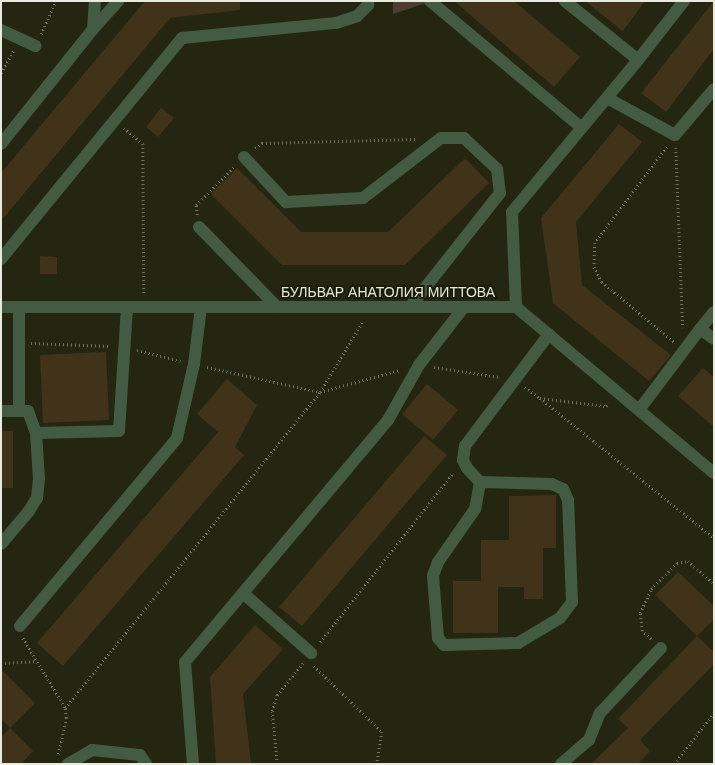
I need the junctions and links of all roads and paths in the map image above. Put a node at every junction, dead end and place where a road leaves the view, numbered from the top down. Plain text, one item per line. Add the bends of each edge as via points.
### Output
1 (56, 1) edge
2 (95, 1) edge
3 (118, 1) edge
4 (368, 1) edge
5 (430, 1) edge
6 (565, 1) edge
7 (684, 1) edge
8 (93, 29) junction
9 (1, 30) edge
10 (19, 38) junction
11 (36, 46) joint
12 (638, 60) junction
13 (1, 73) edge
14 (714, 89) edge
15 (607, 98) junction
16 (115, 120) junction
17 (582, 128) junction
18 (675, 135) junction
19 (418, 139) dead end
20 (1, 144) edge
21 (244, 157) junction
22 (199, 226) joint
23 (1, 259) edge
24 (1, 307) edge
25 (19, 307) junction
26 (127, 307) junction
27 (145, 307) junction
28 (201, 307) junction
29 (277, 307) junction
30 (372, 307) junction
31 (410, 307) junction
32 (464, 307) junction
33 (516, 308) junction
34 (714, 312) edge
35 (700, 329) junction
36 (549, 334) junction
37 (714, 339) edge
38 (19, 343) junction
39 (123, 346) junction
40 (684, 351) junction
41 (194, 364) junction
42 (419, 365) junction
43 (515, 380) junction
44 (320, 392) junction
45 (618, 393) junction
46 (540, 398) junction
47 (639, 410) junction
48 (1, 411) edge
49 (19, 411) junction
50 (36, 433) junction
51 (463, 460) junction
52 (714, 473) edge
53 (480, 482) junction
54 (714, 538) edge
55 (1, 544) edge
56 (714, 584) edge
57 (243, 593) junction
58 (20, 626) joint
59 (661, 648) joint
60 (309, 656) junction
61 (36, 661) junction
62 (1, 663) edge
63 (65, 708) junction
64 (714, 713) edge
65 (63, 761) edge
66 (146, 764) edge
67 (193, 764) edge
68 (277, 764) edge
69 (377, 764) edge
70 (561, 764) edge
71 (674, 764) edge

1 - 11 path
2 - 8 street
3 - 8 street
4 - 16 street via 368,5 357,16 336,23 182,38
5 - 17 street
6 - 12 street
7 - 12 street
8 - 20 street
9 - 10 street
10 - 11 street
10 - 13 path
12 - 15 street
14 - 18 street
15 - 17 street
15 - 18 street
16 - 23 street
16 - 27 path via 143,144
17 - 33 street via 512,212
18 - 40 path
18 - 40 path via 595,243 594,267 602,282
19 - 21 path via 262,143
21 - 22 path via 196,205
21 - 31 street via 286,202 363,198 441,138 464,138 496,168 500,193
22 - 29 street
24 - 25 street, БУЛЬВАР АНАТОЛИЯ МИТТОВА
25 - 26 street, БУЛЬВАР АНАТОЛИЯ МИТТОВА
25 - 38 street
26 - 27 street, БУЛЬВАР АНАТОЛИЯ МИТТОВА
26 - 39 street
27 - 28 street, БУЛЬВАР АНАТОЛИЯ МИТТОВА
28 - 29 street, БУЛЬВАР АНАТОЛИЯ МИТТОВА
28 - 41 street
29 - 30 street, БУЛЬВАР АНАТОЛИЯ МИТТОВА
30 - 31 street, БУЛЬВАР АНАТОЛИЯ МИТТОВА
30 - 44 path
31 - 32 street, БУЛЬВАР АНАТОЛИЯ МИТТОВА
32 - 33 street, БУЛЬВАР АНАТОЛИЯ МИТТОВА
32 - 42 street
33 - 36 street
34 - 35 street
35 - 37 street
35 - 40 street
36 - 43 street
36 - 45 street
38 - 39 path
38 - 49 street
39 - 41 path
39 - 50 street via 119,431
40 - 47 street
41 - 44 path
41 - 58 street via 177,438
42 - 43 path
42 - 44 path
42 - 57 street via 388,420
43 - 46 path
43 - 51 street via 465,446
44 - 63 path
45 - 46 path via 606,406
45 - 47 street
46 - 54 path
47 - 52 street
48 - 49 street
49 - 50 street via 28,411
50 - 55 street via 39,479 37,498
51 - 53 street
51 - 60 path
53 - 53 street via 475,509 438,562 433,576 438,638 444,645 518,643 560,618 572,602 568,500 563,489 552,484
56 - 59 path via 688,561 676,562 651,589 640,613 642,631
57 - 60 street
57 - 67 street via 185,662
58 - 61 path via 24,642
59 - 70 street via 600,713 589,740
60 - 68 path via 278,696 272,711
60 - 69 path via 382,732
61 - 62 path
61 - 63 path
63 - 65 path
64 - 71 path
65 - 66 street via 92,750 140,755

